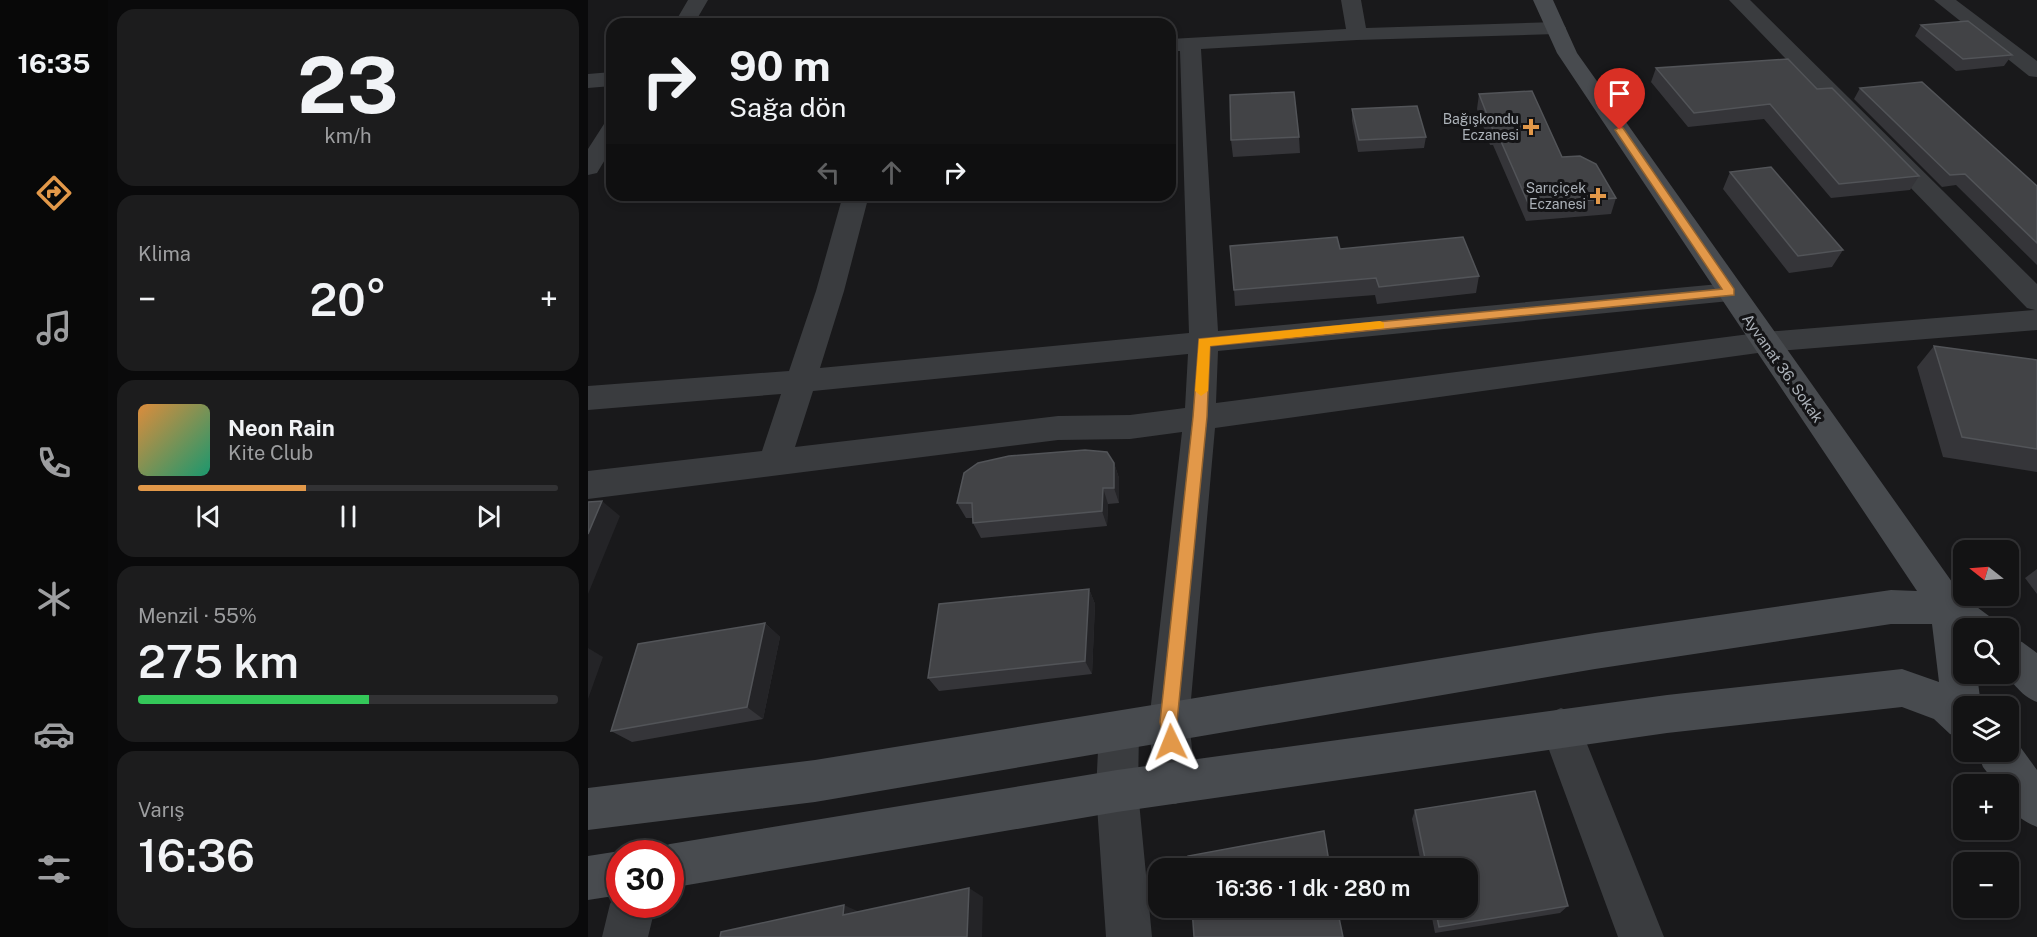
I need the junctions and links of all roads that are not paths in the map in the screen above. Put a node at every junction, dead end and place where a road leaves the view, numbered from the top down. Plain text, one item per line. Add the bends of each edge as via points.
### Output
1 (698, 0) edge
2 (1352, 0) edge
3 (1543, 0) edge
4 (1739, 0) edge
5 (1944, 0) edge
6 (688, 18) edge
7 (1556, 28) junction
8 (1357, 34) junction
9 (1180, 44) edge
10 (2037, 70) edge
11 (606, 80) edge
12 (588, 81) edge
13 (606, 139) edge
14 (588, 168) edge
15 (854, 201) edge
16 (1730, 292) junction
17 (2037, 301) edge
18 (2037, 320) edge
19 (1204, 342) junction
20 (1765, 342) junction
21 (801, 381) junction
22 (588, 398) edge
23 (1200, 417) junction
24 (774, 463) junction
25 (588, 485) edge
26 (1963, 618) edge
27 (2019, 663) edge
28 (2037, 683) edge
29 (1953, 710) edge
30 (1169, 722) junction
31 (1561, 728) junction
32 (1119, 731) junction
33 (2005, 762) edge
34 (1175, 783) junction
35 (1117, 791) junction
36 (2037, 806) edge
37 (588, 809) edge
38 (684, 864) edge
39 (606, 875) edge
40 (588, 878) edge
41 (630, 918) edge
42 (625, 937) edge
43 (1129, 937) edge
44 (1641, 937) edge

1 - 6 street
2 - 8 street
3 - 7 street, Ayvanat 36. Sokak
4 - 17 street
5 - 10 street
7 - 8 street
7 - 16 street, Ayvanat 36. Sokak via 1567,53
8 - 9 street
9 - 19 street
11 - 12 street
13 - 14 street
15 - 21 street
16 - 19 street
16 - 20 street, Ayvanat 36. Sokak
18 - 20 street
19 - 21 street
19 - 23 street
20 - 23 street
20 - 26 street, Ayvanat 36. Sokak
21 - 22 street
21 - 24 street
23 - 24 street via 1130,427 1058,428
23 - 30 street
24 - 25 street
26 - 30 street via 1891,607 1595,651
27 - 28 street
29 - 31 street via 1902,688
30 - 32 street
30 - 34 street
31 - 34 street
31 - 44 street
32 - 35 street
32 - 37 street via 815,781
33 - 36 street
34 - 35 street
35 - 38 street
35 - 43 street
39 - 40 street
41 - 42 street

